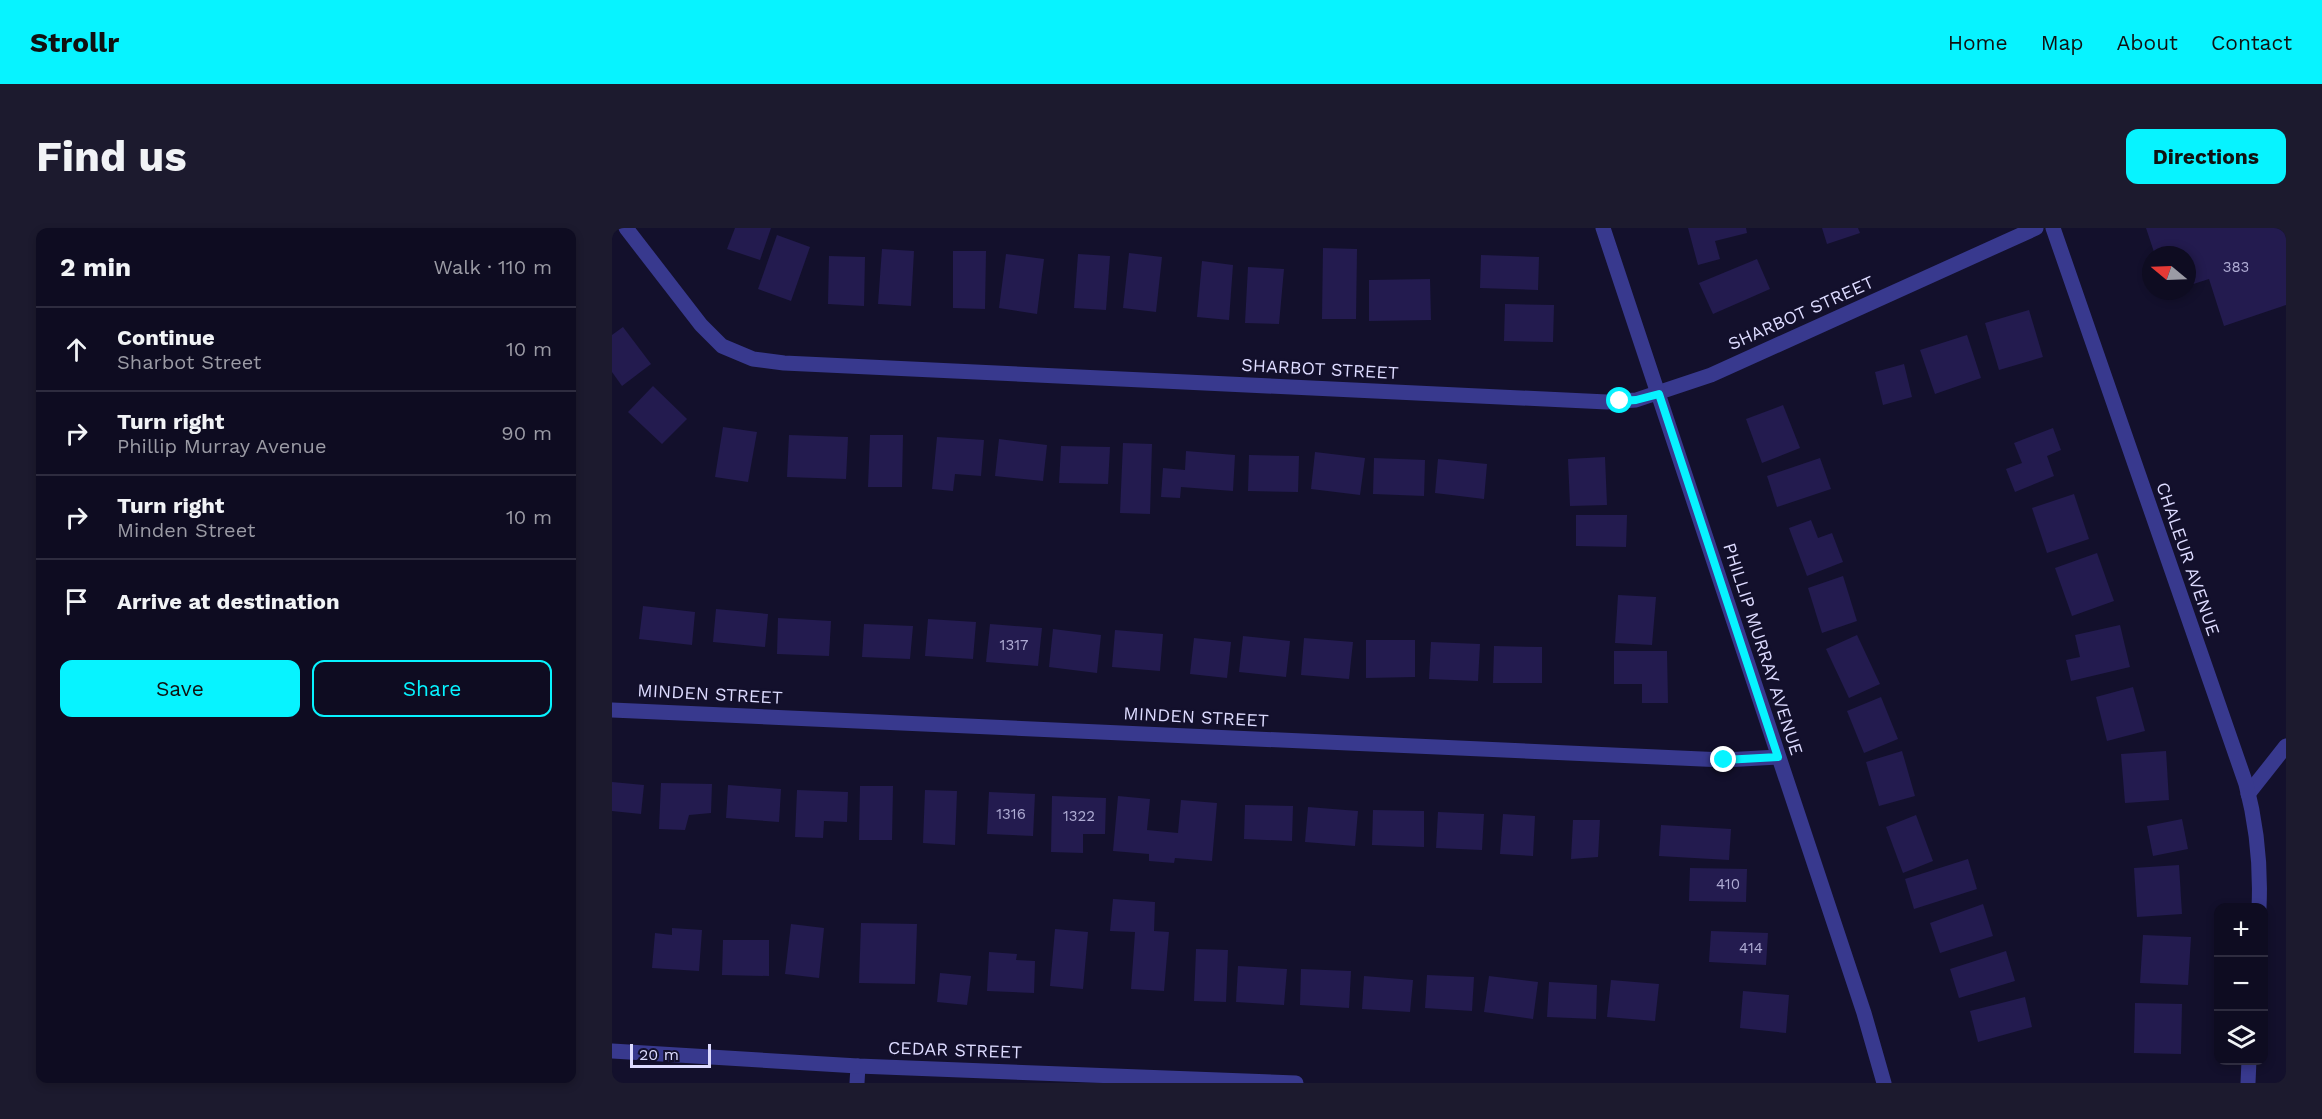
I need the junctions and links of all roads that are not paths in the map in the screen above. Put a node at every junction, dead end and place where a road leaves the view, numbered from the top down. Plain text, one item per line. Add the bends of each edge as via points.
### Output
1 (626, 228) edge
2 (1603, 228) edge
3 (2036, 228) edge
4 (2053, 228) edge
5 (1659, 394) junction
6 (612, 710) edge
7 (2286, 746) edge
8 (1778, 757) junction
9 (2248, 794) junction
10 (2259, 903) edge
11 (612, 1051) edge
12 (2249, 1065) edge
13 (858, 1066) junction
14 (857, 1083) edge
15 (1296, 1083) edge
16 (1884, 1083) edge
17 (2248, 1083) edge

1 - 5 street, SHARBOT STREET via 701,325 722,346 753,359 1607,402
2 - 5 street, PHILLIP MURRAY AVENUE
3 - 5 street, SHARBOT STREET via 1711,375
4 - 9 street, CHALEUR AVENUE
5 - 8 street, PHILLIP MURRAY AVENUE
6 - 8 street, MINDEN STREET via 1724,760
7 - 9 street
8 - 16 street, PHILLIP MURRAY AVENUE
9 - 10 street, CHALEUR AVENUE via 2261,864
11 - 13 street, CEDAR STREET
12 - 17 street
13 - 14 street
13 - 15 street, CEDAR STREET

